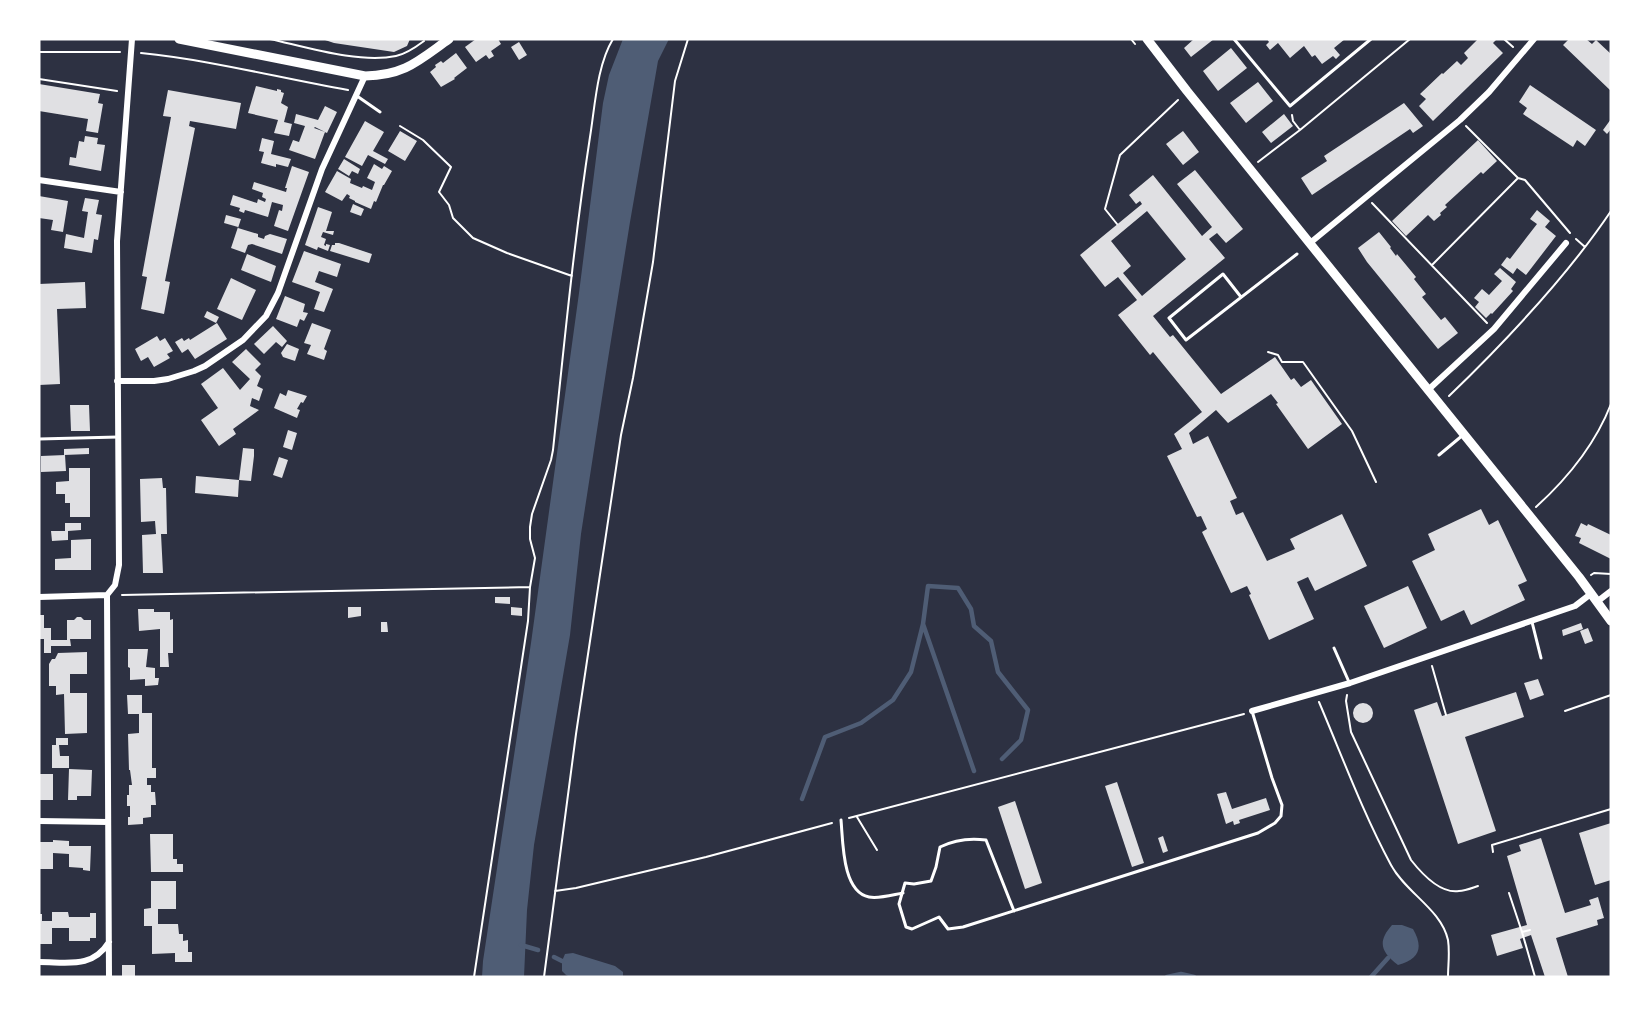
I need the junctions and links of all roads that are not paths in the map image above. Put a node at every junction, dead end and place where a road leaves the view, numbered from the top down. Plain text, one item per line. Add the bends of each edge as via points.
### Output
1 (132, 39) edge
2 (179, 39) edge
3 (449, 39) edge
4 (1234, 39) edge
5 (1371, 39) edge
6 (1534, 39) edge
7 (1150, 40) edge
8 (365, 76) junction
9 (356, 94) junction
10 (380, 112) dead end
11 (39, 180) edge
12 (121, 192) junction
13 (1310, 243) junction
14 (1566, 243) dead end
15 (1297, 254) dead end
16 (1241, 297) junction
17 (117, 381) junction
18 (1428, 390) junction
19 (1464, 434) junction
20 (118, 437) junction
21 (39, 439) edge
22 (1439, 455) dead end
23 (1611, 591) edge
24 (107, 595) junction
25 (39, 597) edge
26 (1595, 597) junction
27 (1532, 621) junction
28 (1611, 621) edge
29 (1334, 648) dead end
30 (1541, 658) dead end
31 (1350, 683) junction
32 (1252, 711) joint
33 (841, 820) road end
34 (39, 821) edge
35 (108, 822) junction
36 (903, 893) junction
37 (1014, 912) junction
38 (109, 941) junction
39 (39, 962) edge
40 (109, 977) edge

1 - 12 street
2 - 8 main road
3 - 8 main road via 407,68
4 - 5 lane via 1290,106
6 - 13 street via 1460,120
7 - 13 main road
8 - 9 street
9 - 10 lane
9 - 17 street via 322,168 278,293 266,316 243,340 194,371 154,381
11 - 12 street
12 - 17 street
13 - 18 main road
14 - 18 street via 1494,329
15 - 16 lane
16 - 16 lane via 1223,274 1169,318 1186,340
17 - 20 street
18 - 19 main road
19 - 22 lane
19 - 26 main road
20 - 21 lane
20 - 24 street via 119,565 115,585
23 - 26 street
24 - 25 street
24 - 35 street
26 - 27 street
26 - 28 main road
27 - 30 lane
27 - 31 street
29 - 31 lane
31 - 32 street
32 - 37 lane via 1282,805 1281,816 1275,823 1258,832
33 - 36 lane via 849,880 860,893 870,897
34 - 35 street
35 - 38 street
36 - 37 lane via 899,904 906,927 912,929 939,917 948,929
36 - 37 lane via 905,883 931,881 940,847 952,842 986,840
38 - 39 street via 102,952 87,962
38 - 40 street

